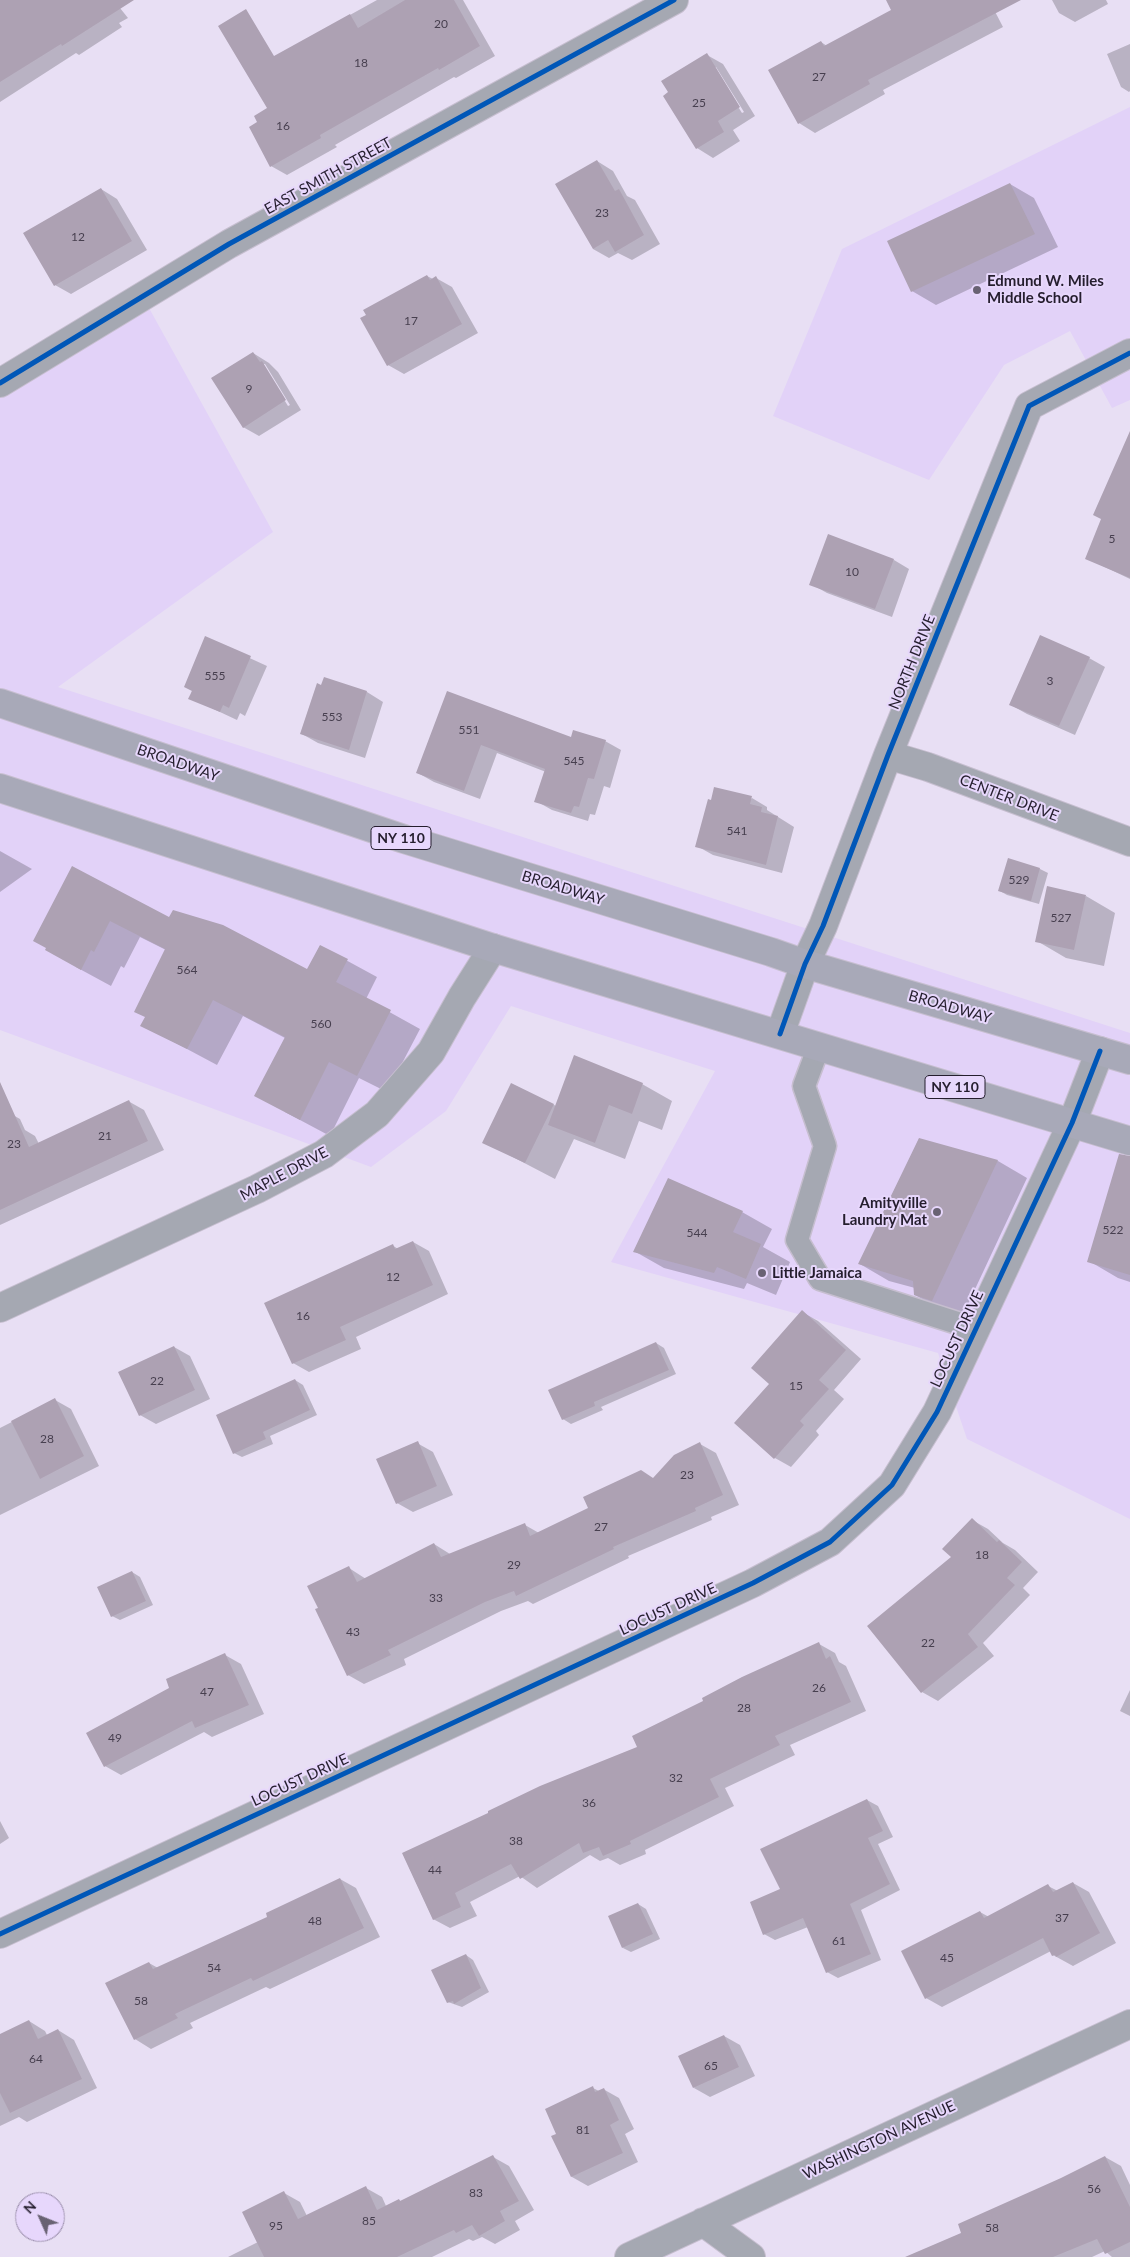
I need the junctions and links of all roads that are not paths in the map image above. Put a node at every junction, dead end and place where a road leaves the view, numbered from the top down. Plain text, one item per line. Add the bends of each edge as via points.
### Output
1 (674, 0) edge
2 (1130, 353) edge
3 (0, 383) edge
4 (0, 703) edge
5 (888, 755) junction
6 (0, 788) edge
7 (1130, 842) edge
8 (493, 948) junction
9 (805, 964) junction
10 (780, 1034) junction
11 (820, 1046) junction
12 (1100, 1051) junction
13 (1130, 1060) edge
14 (1072, 1123) junction
15 (1130, 1140) edge
16 (0, 1308) edge
17 (976, 1328) junction
18 (0, 1934) edge
19 (1130, 2024) edge
20 (703, 2222) junction
21 (629, 2257) edge
22 (751, 2257) edge

1 - 3 street, EAST SMITH STREET via 229,244
2 - 5 street, NORTH DRIVE via 1029,406
4 - 9 main road, BROADWAY / NY 110 via 404,839
5 - 7 street, CENTER DRIVE
5 - 9 street, NORTH DRIVE via 823,926
6 - 8 main road, NY 110
8 - 10 main road, NY 110
8 - 16 street, MAPLE DRIVE via 431,1052 377,1114 324,1154 257,1189
9 - 10 street, NORTH DRIVE
9 - 12 main road, BROADWAY / NY 110
10 - 11 main road, NY 110
11 - 14 main road, NY 110
11 - 17 lane via 804,1086 825,1146 796,1240 820,1279
12 - 13 main road, BROADWAY / NY 110
12 - 14 street, LOCUST DRIVE
14 - 15 main road, NY 110
14 - 17 street, LOCUST DRIVE
17 - 18 street, LOCUST DRIVE via 937,1412 892,1485 830,1542 753,1583
19 - 20 street, WASHINGTON AVENUE
20 - 21 street, WASHINGTON AVENUE
20 - 22 street

